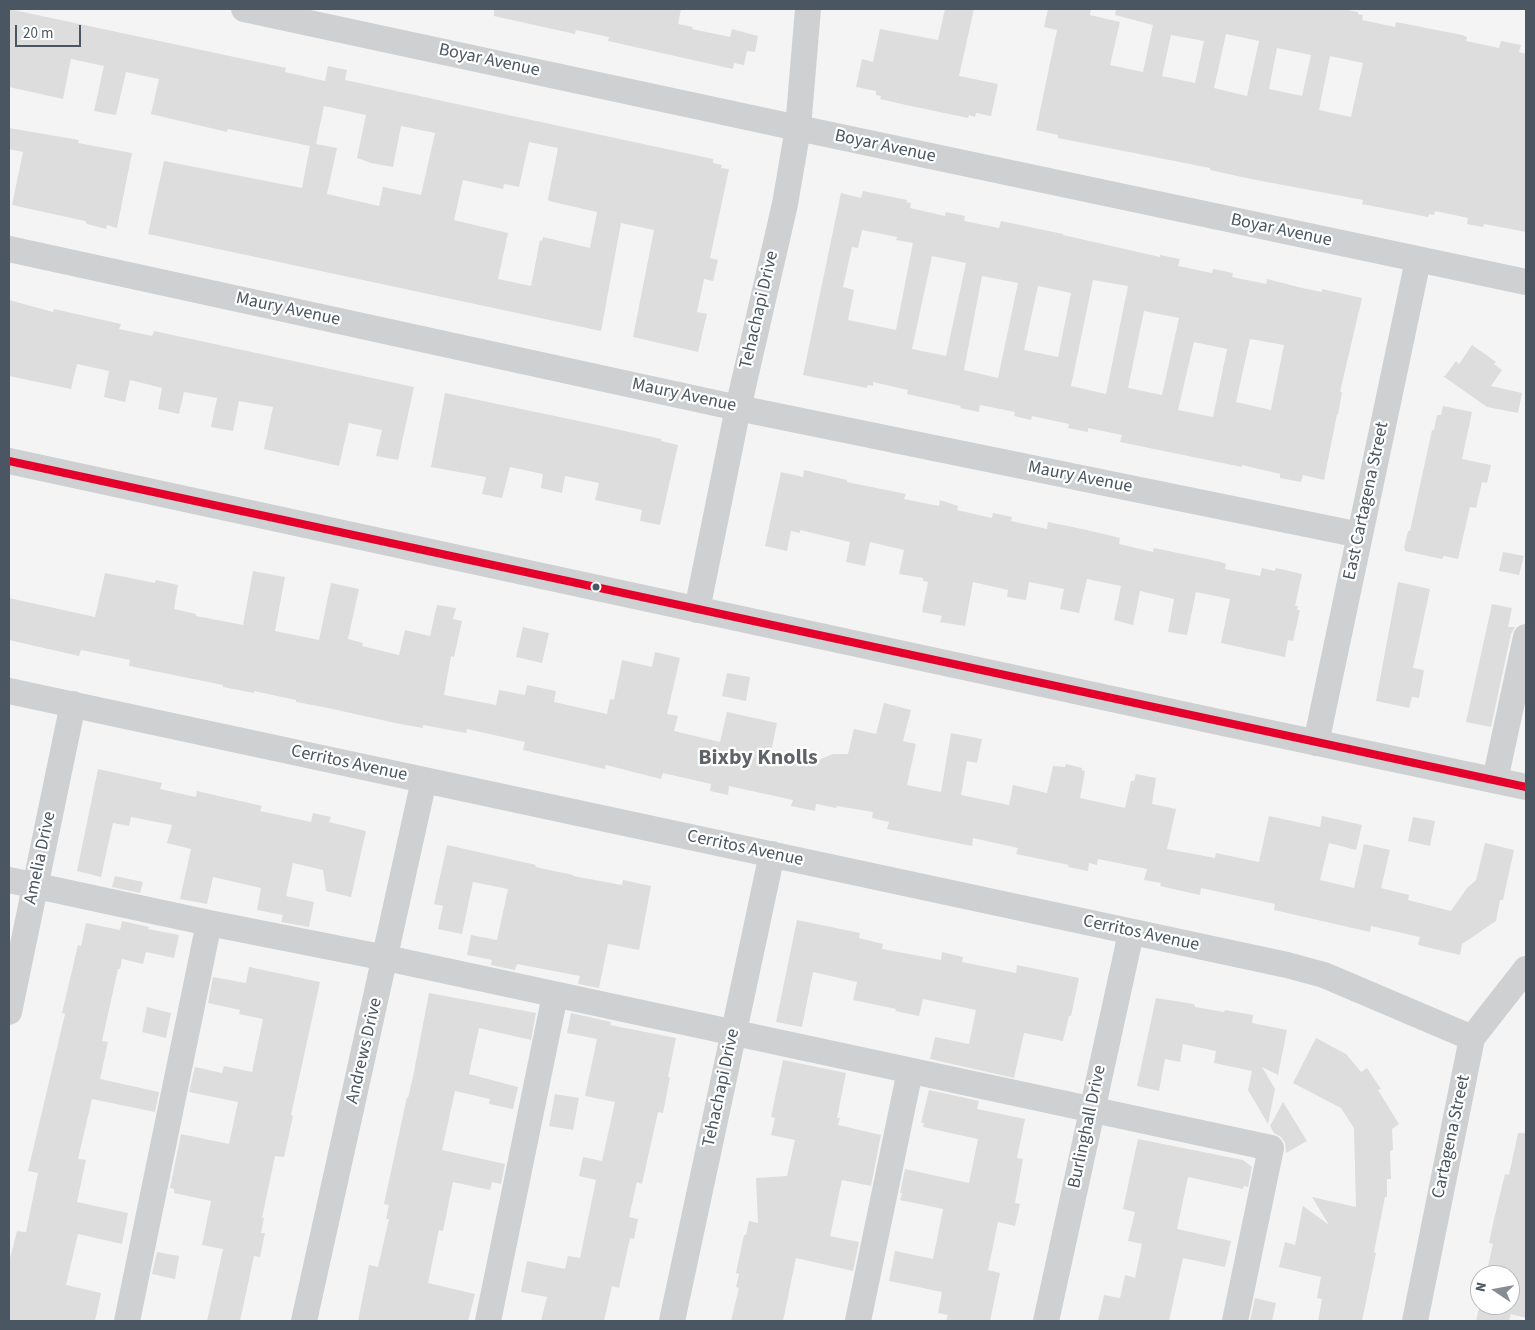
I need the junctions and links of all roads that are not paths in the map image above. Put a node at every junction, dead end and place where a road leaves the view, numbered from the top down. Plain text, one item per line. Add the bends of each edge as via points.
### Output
1 (244, 9) edge
2 (808, 9) edge
3 (798, 128) junction
4 (9, 249) edge
5 (1418, 260) junction
6 (1526, 282) edge
7 (738, 408) junction
8 (9, 461) edge
9 (1360, 535) junction
10 (697, 610) junction
11 (1526, 637) edge
12 (9, 691) edge
13 (73, 704) junction
14 (1316, 743) junction
15 (424, 780) junction
16 (1495, 780) junction
17 (1526, 787) edge
18 (772, 854) junction
19 (9, 880) edge
20 (35, 886) junction
21 (209, 923) junction
22 (1131, 932) junction
23 (386, 958) junction
24 (1526, 969) edge
25 (554, 995) junction
26 (9, 1012) edge
27 (733, 1034) junction
28 (1472, 1038) junction
29 (910, 1072) junction
30 (1091, 1110) junction
31 (126, 1321) edge
32 (304, 1321) edge
33 (488, 1321) edge
34 (672, 1321) edge
35 (858, 1321) edge
36 (1046, 1321) edge
37 (1235, 1321) edge
38 (1415, 1321) edge

1 - 3 street, Boyar Avenue
2 - 3 street, Tehachapi Drive
3 - 5 street, Boyar Avenue
3 - 7 street, Tehachapi Drive via 785,204
4 - 7 street, Maury Avenue
5 - 6 street, Boyar Avenue
5 - 9 street, East Cartagena Street
7 - 9 street, Maury Avenue
7 - 10 street, Tehachapi Drive
8 - 10 street
9 - 14 street, East Cartagena Street
10 - 14 street
11 - 16 street
12 - 13 street, Cerritos Avenue
13 - 15 street, Cerritos Avenue
13 - 20 street, Amelia Drive
14 - 16 street
15 - 18 street, Cerritos Avenue
15 - 23 street, Andrews Drive
16 - 17 street
18 - 22 street, Cerritos Avenue
18 - 27 street, Tehachapi Drive
19 - 20 street
20 - 21 street
20 - 26 street, Amelia Drive
21 - 23 street
21 - 31 street
22 - 28 street, Cerritos Avenue via 1324,975
22 - 30 street, Burlinghall Drive
23 - 25 street
23 - 32 street, Andrews Drive
24 - 28 street, Cartagena Street
25 - 27 street
25 - 33 street
27 - 29 street
27 - 34 street, Tehachapi Drive
28 - 38 street, Cartagena Street
29 - 30 street
29 - 35 street
30 - 36 street, Burlinghall Drive
30 - 37 street via 1271,1148

